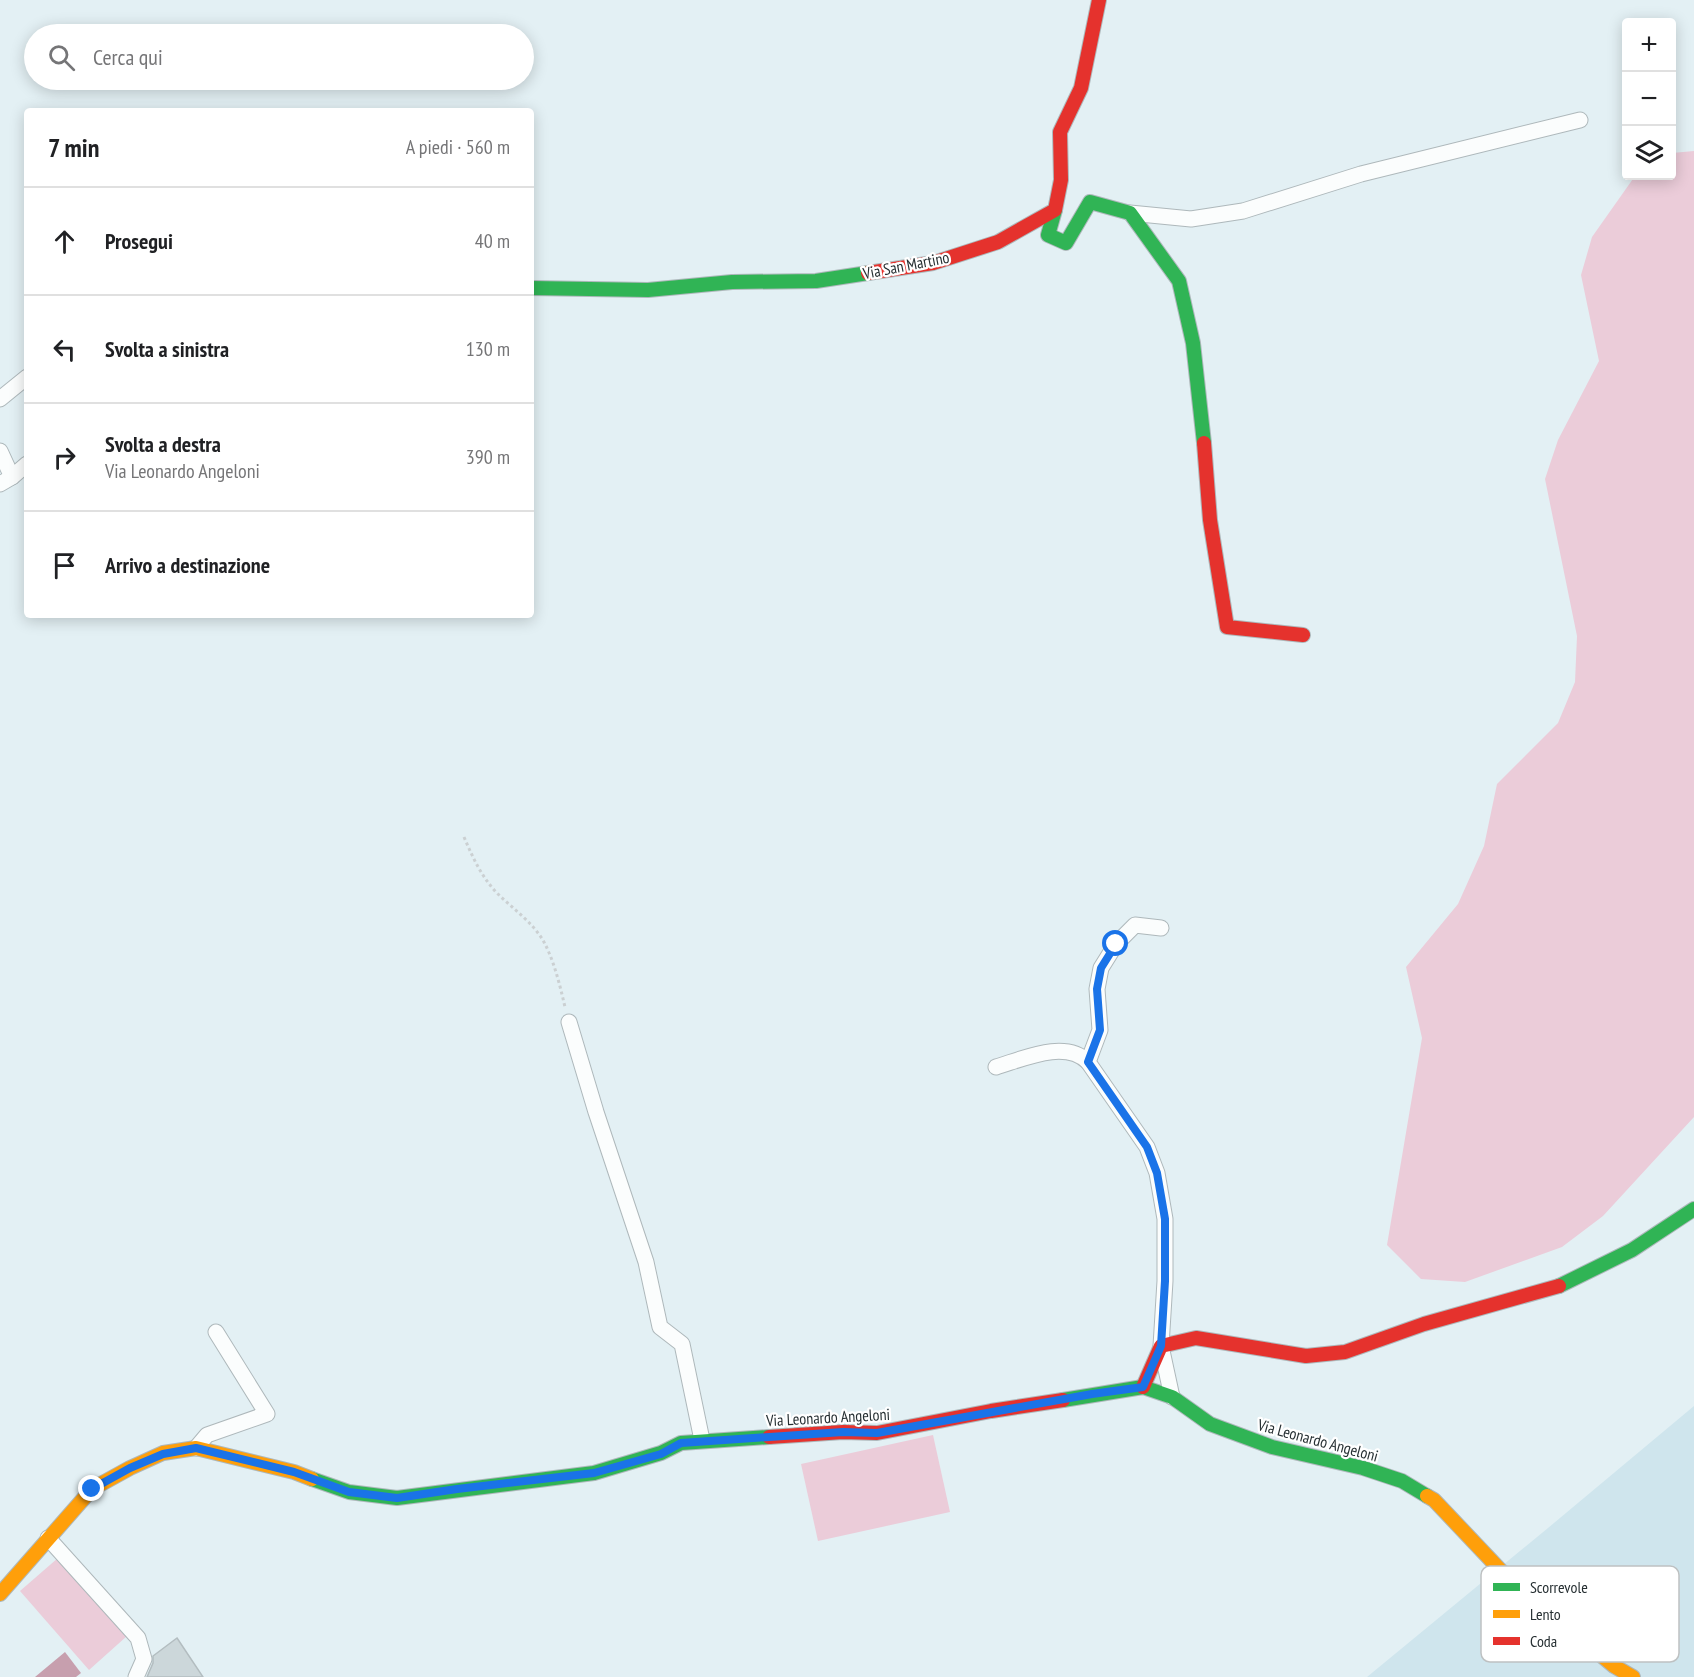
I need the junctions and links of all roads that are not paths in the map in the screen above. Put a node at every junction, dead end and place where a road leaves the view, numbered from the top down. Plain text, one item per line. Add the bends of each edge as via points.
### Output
1 (1099, 0) edge
2 (1580, 120) dead end
3 (1055, 210) junction
4 (1130, 213) junction
5 (534, 288) edge
6 (24, 379) edge
7 (0, 399) edge
8 (0, 451) edge
9 (24, 466) edge
10 (6, 480) edge
11 (1303, 635) dead end
12 (1161, 928) dead end
13 (569, 1022) road end
14 (1088, 1062) junction
15 (996, 1067) dead end
16 (1694, 1209) edge
17 (216, 1332) dead end
18 (1161, 1346) junction
19 (1143, 1387) junction
20 (1172, 1397) junction
21 (702, 1440) junction
22 (196, 1448) junction
23 (48, 1539) junction
24 (1496, 1566) edge
25 (0, 1594) edge
26 (1609, 1662) edge
27 (136, 1677) edge
28 (1633, 1677) edge

1 - 3 street via 1081,88 1060,132 1061,180
2 - 4 street via 1361,174 1243,211 1191,219
3 - 4 street via 1048,235 1066,243 1090,202
3 - 5 street, Via San Martino via 998,242 933,263 816,282 732,282 648,290
4 - 11 street via 1179,281 1194,343 1210,520 1227,627
6 - 7 street
8 - 10 street
9 - 10 street
12 - 14 street via 1135,926 1116,944 1101,968 1097,989 1100,1030
13 - 21 street via 646,1262 660,1326 682,1344
14 - 15 street via 1081,1055 1059,1051
14 - 18 street via 1147,1147 1157,1173 1165,1219
16 - 18 street via 1632,1250 1558,1286 1425,1324 1345,1352 1306,1356 1196,1338
17 - 22 street via 267,1414 207,1435
18 - 19 street
18 - 20 street
19 - 20 street, Via Leonardo Angeloni
19 - 21 street, Via Leonardo Angeloni via 877,1433
20 - 24 street, Via Leonardo Angeloni via 1210,1424 1272,1447 1363,1468 1410,1485 1434,1500
21 - 22 street, Via Leonardo Angeloni via 681,1443 661,1454 594,1473 397,1498 349,1492 294,1472
22 - 23 street, Via Leonardo Angeloni via 163,1454 92,1489
23 - 25 street, Via Leonardo Angeloni
23 - 27 street via 138,1638 144,1659
26 - 28 street, Via Leonardo Angeloni

